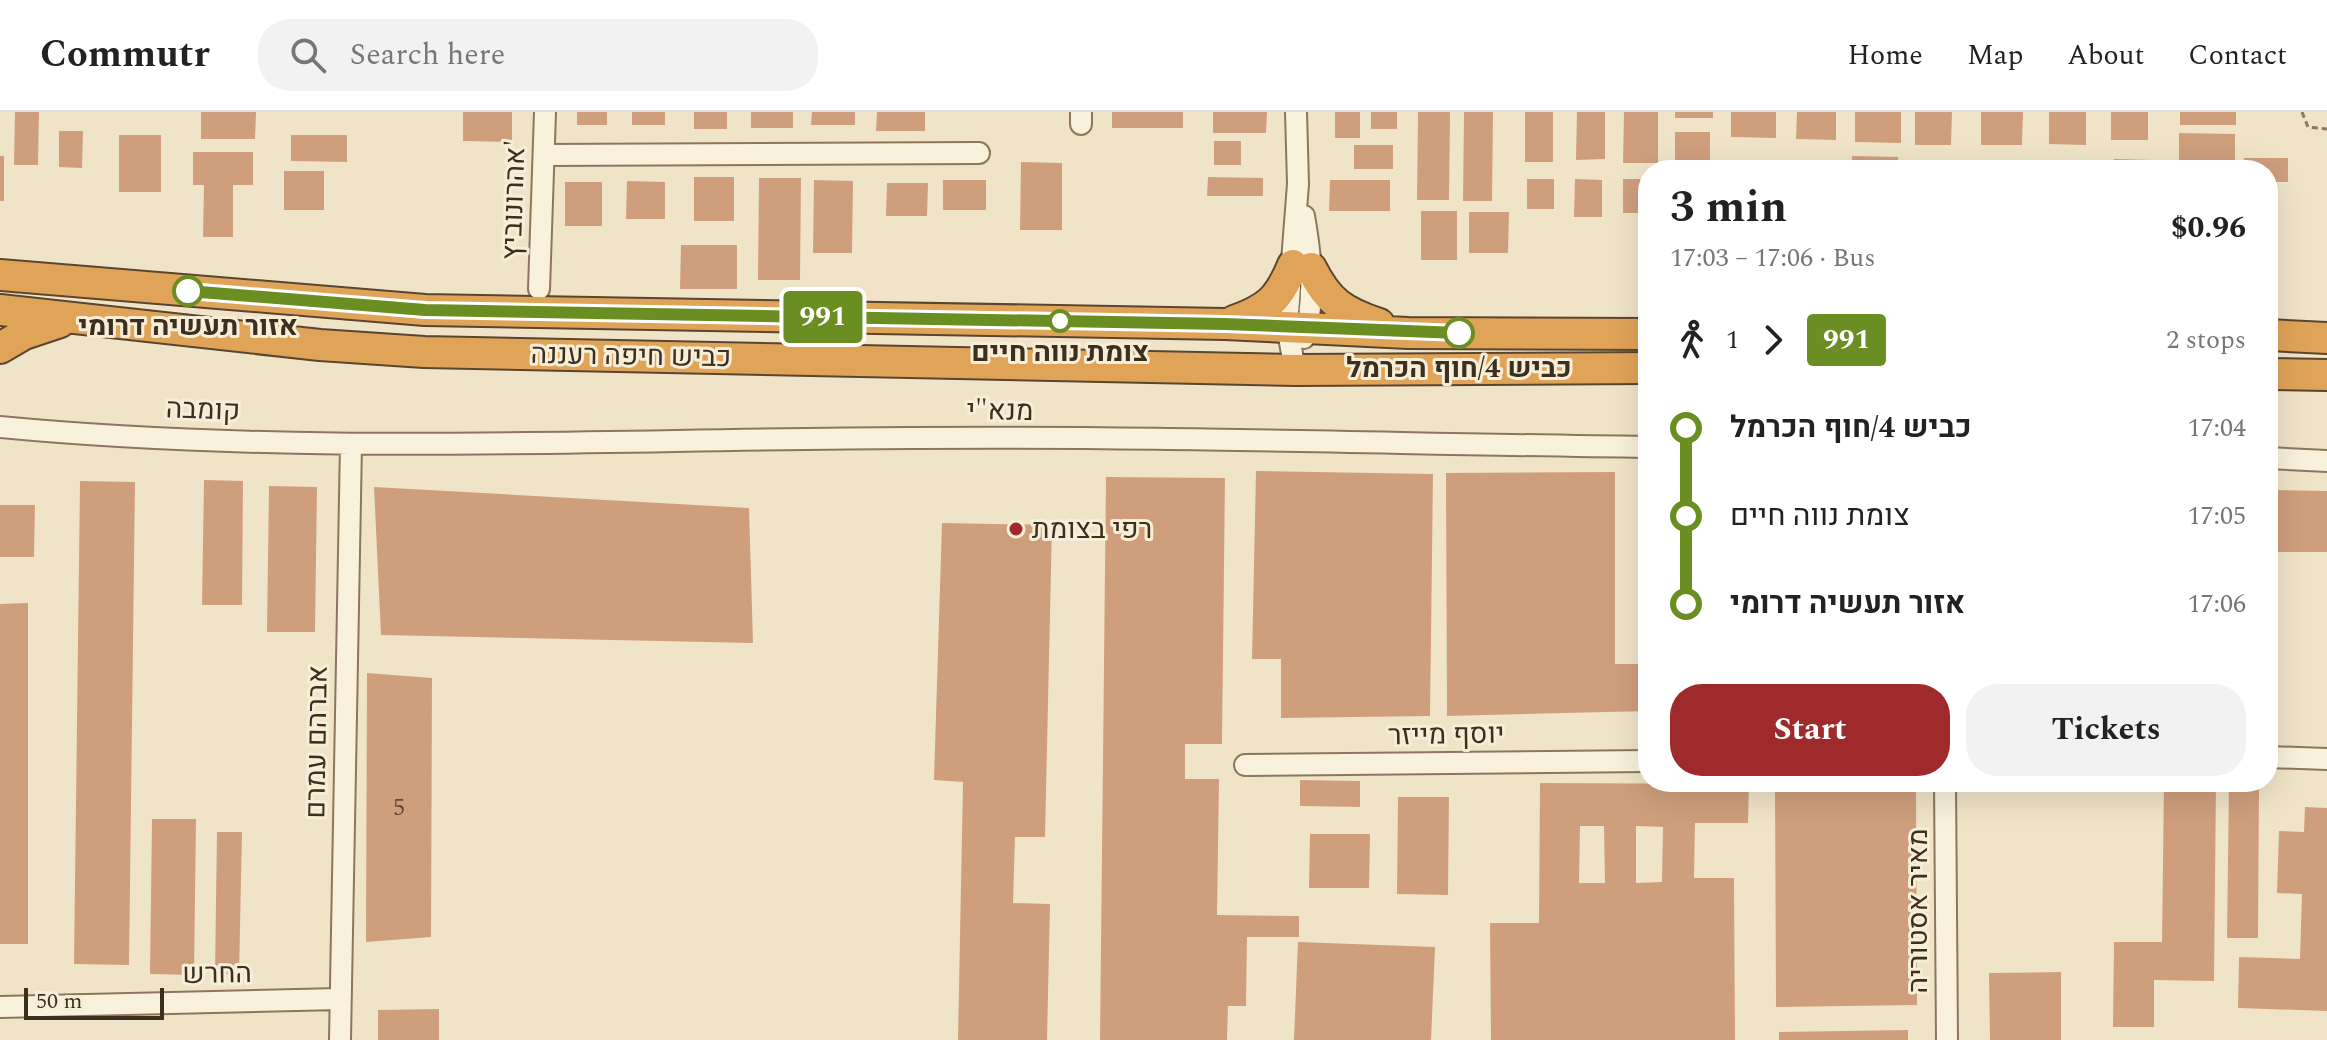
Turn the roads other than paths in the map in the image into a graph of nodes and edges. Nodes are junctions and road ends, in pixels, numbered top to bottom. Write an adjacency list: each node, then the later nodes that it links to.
1 (545, 112): 4 (street, אהרונוביץ')
2 (1296, 112): 5 (street)
3 (979, 153): 4 (street)
4 (545, 155): 7 (street, אהרונוביץ')
5 (1302, 266): 10 (highway); 11 (street); 12 (highway)
6 (0, 275): 10 (highway, כביש חיפה רעננה)
7 (539, 289)
8 (0, 310): 9 (highway, כביש חיפה רעננה)
9 (72, 318): 16 (highway); 18 (highway, כביש חיפה רעננה)
10 (1225, 324): 11 (highway, כביש חיפה רעננה)
11 (1297, 327): 12 (highway, כביש חיפה רעננה); 18 (street)
12 (1408, 333): 13 (highway, כביש חיפה רעננה)
13 (1638, 334)
14 (2278, 336): 15 (highway)
15 (2327, 338)
16 (0, 348)
17 (1638, 368): 18 (highway, כביש חיפה רעננה)
18 (1295, 370)
19 (2278, 374): 20 (highway)
20 (2327, 375)
21 (0, 414): 23 (street, קומבה)
22 (0, 427): 23 (street, קומבה)
23 (52, 432): 24 (street, קומבה)
24 (351, 444): 25 (street, מנא"י); 33 (street, אברהם עמרם)
25 (1638, 447)
26 (2278, 459): 27 (street)
27 (2327, 461)
28 (2278, 757): 29 (street)
29 (2327, 759)
30 (1638, 761): 31 (street, יוסף מייזר)
31 (1245, 765)
32 (1945, 792): 36 (street, מאיר אסטוריה)
33 (339, 999): 34 (street, החרש); 35 (street, אברהם עמרם)
34 (0, 1007)
35 (340, 1040)
36 (1947, 1040)

